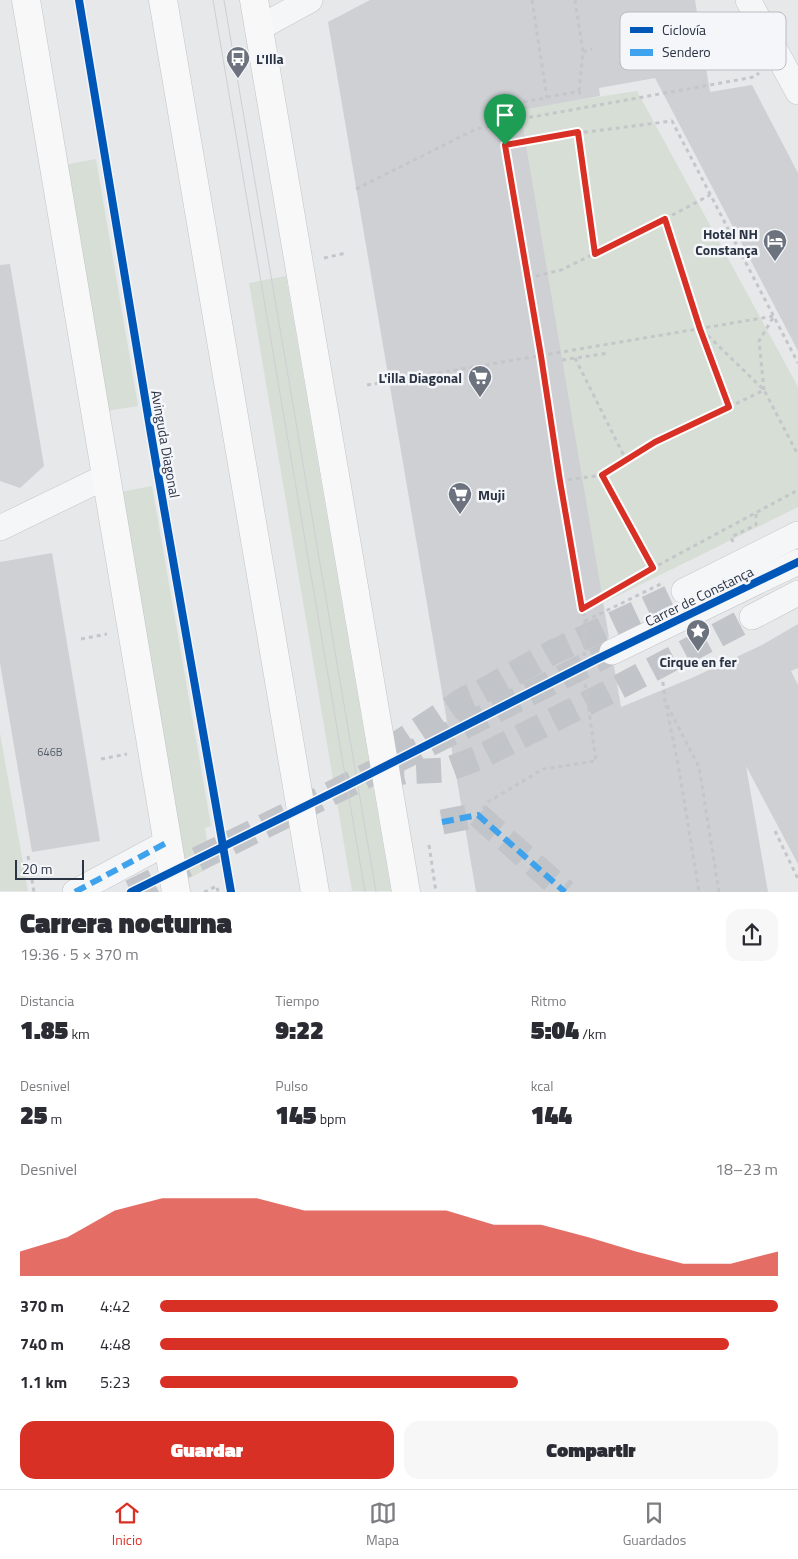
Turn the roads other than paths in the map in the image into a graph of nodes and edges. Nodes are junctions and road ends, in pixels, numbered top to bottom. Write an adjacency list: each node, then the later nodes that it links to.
1 (26, 0): 10 (main road)
2 (163, 0): 21 (main road)
3 (254, 0): 7 (main road)
4 (310, 0): 7 (street)
5 (748, 0): 6 (street)
6 (757, 12)
7 (259, 28): 22 (main road)
8 (789, 53): 9 (street)
9 (798, 92)
10 (106, 477): 11 (street); 18 (main road)
11 (0, 528)
12 (798, 534): 14 (street)
13 (798, 562): 17 (street, Carrer de Constança)
14 (684, 591)
15 (798, 593): 16 (street)
16 (752, 617)
17 (612, 652)
18 (158, 847): 19 (street); 20 (main road)
19 (75, 892)
20 (176, 892)
21 (315, 892)
22 (406, 892)

